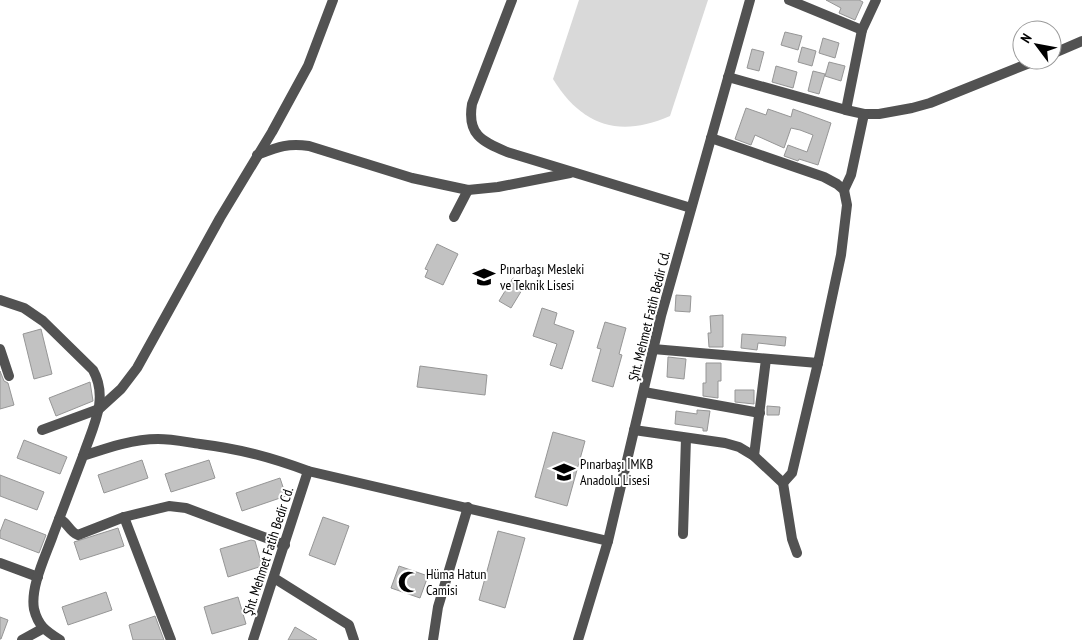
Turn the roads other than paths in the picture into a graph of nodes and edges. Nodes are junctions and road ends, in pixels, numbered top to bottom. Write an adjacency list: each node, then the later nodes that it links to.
1 (332, 0): 15 (street)
2 (512, 0): 16 (street)
3 (750, 0): 11 (street, Şht. Mehmet Fatih Bedir Cd.)
4 (789, 0): 6 (street)
5 (876, 0): 7 (street)
6 (808, 4): 7 (street)
7 (862, 30): 12 (street)
8 (1082, 41): 9 (street)
9 (1062, 50)
10 (1012, 70): 13 (street)
11 (728, 77): 12 (street); 14 (street, Şht. Mehmet Fatih Bedir Cd.)
12 (846, 110): 13 (street)
13 (864, 114): 18 (street)
14 (711, 138): 18 (street); 19 (street, Şht. Mehmet Fatih Bedir Cd.)
15 (258, 155): 17 (street); 28 (street)
16 (572, 173): 17 (street); 19 (street)
17 (468, 190): 20 (street)
18 (844, 190): 25 (street)
19 (691, 208): 23 (street, Şht. Mehmet Fatih Bedir Cd.)
20 (454, 217)
21 (0, 300): 28 (street)
22 (0, 349): 26 (street)
23 (653, 349): 24 (street); 27 (street, Şht. Mehmet Fatih Bedir Cd.)
24 (766, 359): 25 (street); 29 (street)
25 (818, 363): 36 (street)
26 (9, 376)
27 (644, 392): 29 (street); 31 (street, Şht. Mehmet Fatih Bedir Cd.)
28 (98, 408): 30 (street); 33 (street)
29 (760, 413): 34 (street)
30 (42, 430)
31 (634, 430): 32 (street); 41 (street, Şht. Mehmet Fatih Bedir Cd.)
32 (686, 438): 34 (street); 40 (street)
33 (83, 456): 35 (street); 39 (street)
34 (754, 456): 36 (street)
35 (308, 471): 37 (street); 42 (street, Şht. Mehmet Fatih Bedir Cd.)
36 (783, 483): 43 (street)
37 (468, 507): 41 (street); 53 (street)
38 (124, 517): 39 (street); 42 (street); 50 (street)
39 (59, 519): 45 (street)
40 (683, 534)
41 (608, 541): 54 (street, Şht. Mehmet Fatih Bedir Cd.)
42 (284, 545): 46 (street, Şht. Mehmet Fatih Bedir Cd.)
43 (797, 553)
44 (0, 563): 45 (street)
45 (38, 577): 47 (street)
46 (274, 578): 51 (street, Şht. Mehmet Fatih Bedir Cd.); 52 (street)
47 (42, 629): 48 (street); 49 (street)
48 (22, 640)
49 (60, 640)
50 (171, 640)
51 (253, 640)
52 (354, 640)
53 (433, 640)
54 (578, 640)

